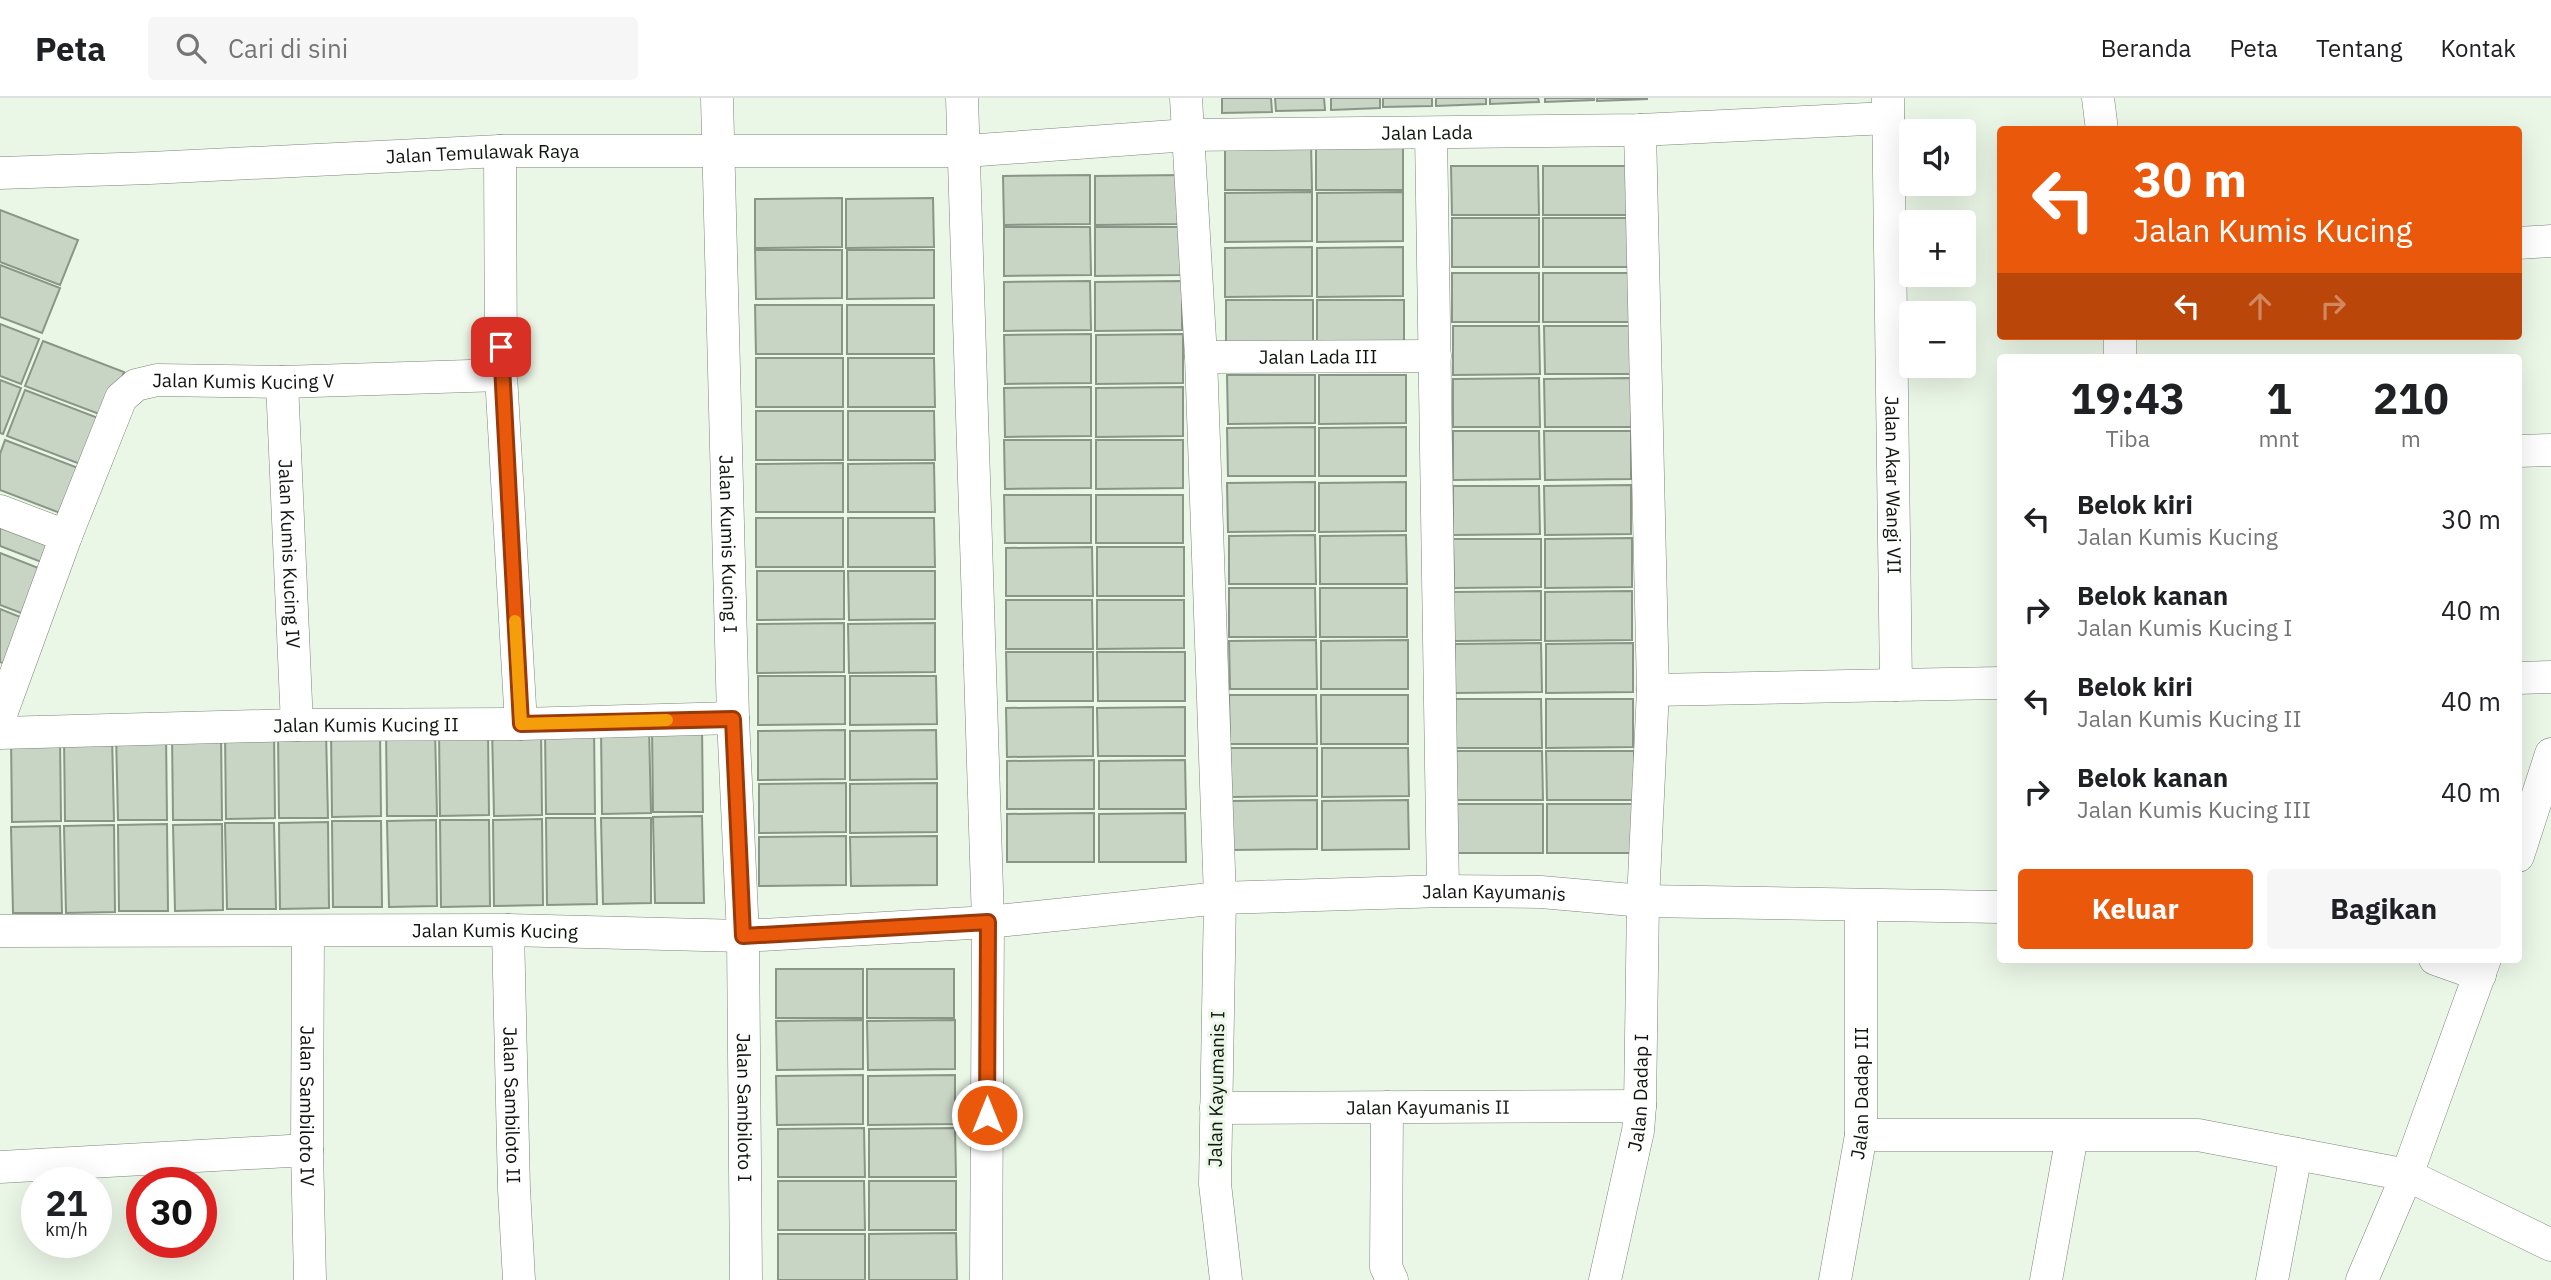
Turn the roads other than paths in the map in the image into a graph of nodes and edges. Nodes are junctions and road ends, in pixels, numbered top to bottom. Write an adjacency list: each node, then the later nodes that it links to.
1 (718, 98): 11 (street, Jalan Kumis Kucing I)
2 (962, 98): 12 (street)
3 (1186, 98): 9 (street, Jalan Kayumanis I)
4 (2098, 98): 6 (street)
5 (1888, 108): 7 (street, Jalan Lada); 27 (street, Jalan Akar Wangi VII)
6 (2102, 126)
7 (1640, 130): 8 (street, Jalan Lada); 28 (street, Jalan Dadap I)
8 (1431, 133): 9 (street, Jalan Lada); 16 (street)
9 (1188, 135): 12 (street, Jalan Lada); 17 (street, Jalan Kayumanis I)
10 (499, 151): 11 (street, Jalan Temulawak Raya); 13 (street, Jalan Temulawak Raya); 18 (street)
11 (718, 151): 12 (street, Jalan Temulawak Raya); 30 (street, Jalan Kumis Kucing I)
12 (965, 151): 41 (street)
13 (0, 173)
14 (2551, 241): 15 (street)
15 (2522, 243)
16 (1435, 356): 17 (street, Jalan Lada III); 36 (street)
17 (1201, 357): 37 (street, Jalan Kayumanis I)
18 (501, 375): 19 (street, Jalan Kumis Kucing V); 31 (street)
19 (282, 382): 23 (street, Jalan Kumis Kucing V); 32 (street, Jalan Kumis Kucing IV)
20 (2551, 450): 21 (street)
21 (2522, 451)
22 (0, 511): 23 (street)
23 (66, 536): 29 (street, Jalan Kumis Kucing V)
24 (2551, 677): 25 (street)
25 (2522, 678)
26 (1997, 683): 27 (street)
27 (1896, 685): 28 (street)
28 (1653, 690): 38 (street, Jalan Dadap I)
29 (0, 717)
30 (733, 719): 31 (street, Jalan Kumis Kucing II); 45 (street, Jalan Kumis Kucing I)
31 (521, 724): 32 (street, Jalan Kumis Kucing II)
32 (297, 725): 33 (street, Jalan Kumis Kucing II)
33 (0, 733)
34 (2551, 754): 35 (street)
35 (2522, 844)
36 (1443, 891): 37 (street, Jalan Kayumanis); 38 (street, Jalan Kayumanis)
37 (1220, 898): 41 (street, Jalan Kayumanis); 50 (street, Jalan Kayumanis I)
38 (1643, 901): 39 (street, Jalan Kayumanis); 48 (street, Jalan Dadap I)
39 (1861, 906): 40 (street, Jalan Kayumanis); 51 (street, Jalan Dadap III)
40 (1997, 907)
41 (988, 922): 45 (street, Jalan Kumis Kucing); 61 (street)
42 (508, 930): 44 (street, Jalan Kumis Kucing); 45 (street, Jalan Kumis Kucing); 59 (street, Jalan Sambiloto II)
43 (0, 931): 44 (street, Jalan Kumis Kucing)
44 (308, 931): 53 (street, Jalan Sambiloto IV)
45 (743, 936): 60 (street, Jalan Sambiloto I)
46 (2458, 963): 47 (street)
47 (2482, 967): 56 (street)
48 (1640, 1106): 49 (street, Jalan Kayumanis II); 64 (street, Jalan Dadap I)
49 (1387, 1107): 50 (street, Jalan Kayumanis II); 63 (street)
50 (1216, 1108): 62 (street, Jalan Kayumanis I)
51 (1861, 1135): 52 (street); 65 (street, Jalan Dadap III)
52 (2072, 1136): 54 (street); 66 (street)
53 (307, 1150): 55 (street); 58 (street, Jalan Sambiloto IV)
54 (2296, 1154): 56 (street); 67 (street)
55 (0, 1167)
56 (2407, 1175): 57 (street); 68 (street)
57 (2551, 1245)
58 (310, 1280)
59 (519, 1280)
60 (746, 1280)
61 (986, 1280)
62 (1226, 1280)
63 (1392, 1280)
64 (1605, 1280)
65 (1835, 1280)
66 (2046, 1280)
67 (2273, 1280)
68 (2362, 1280)

